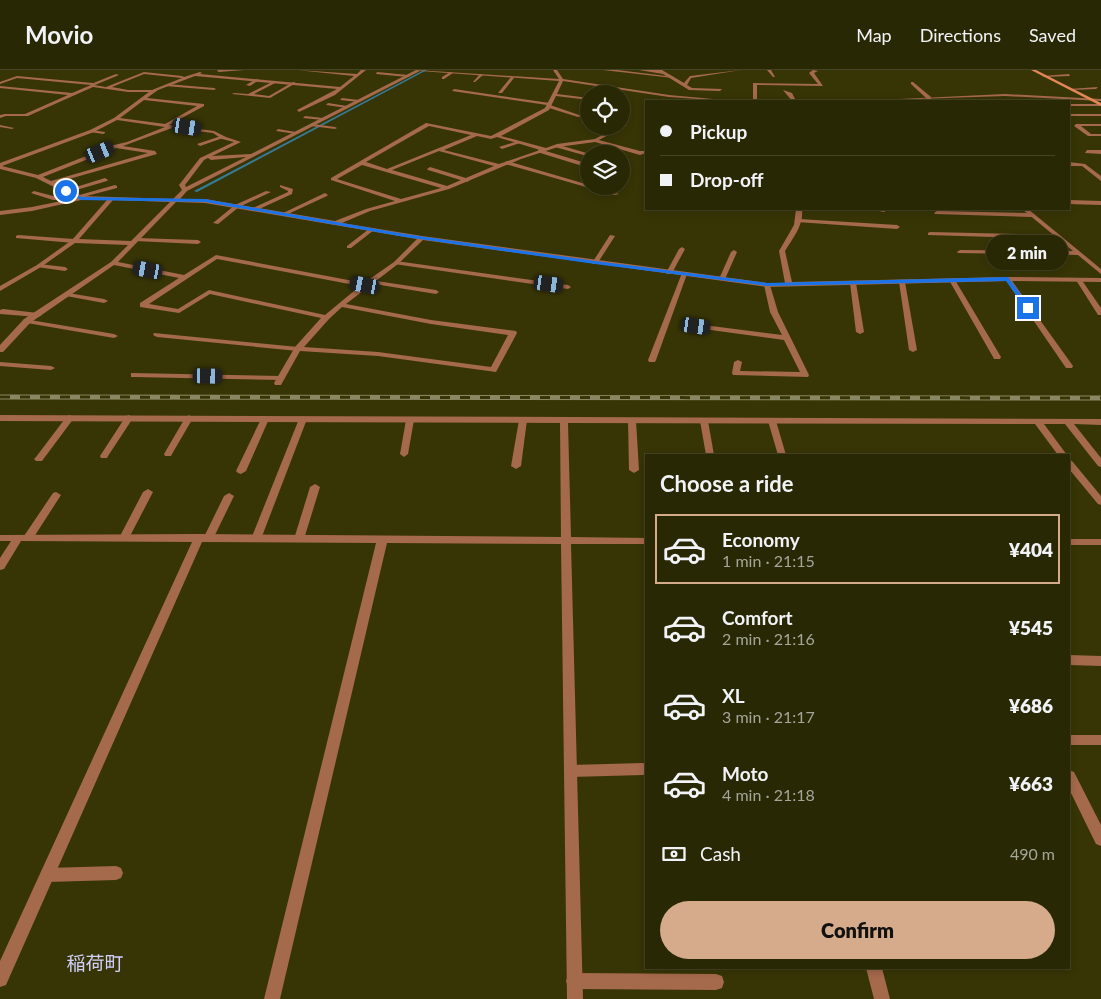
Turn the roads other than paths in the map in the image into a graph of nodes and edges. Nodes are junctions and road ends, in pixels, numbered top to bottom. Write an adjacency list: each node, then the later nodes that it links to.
1 (242, 70): 17 (street)
2 (299, 70): 19 (street)
3 (364, 70): 19 (street)
4 (419, 70): 15 (street); 21 (street)
5 (555, 70): 31 (street)
6 (605, 70): 26 (street)
7 (641, 70): 16 (street)
8 (659, 70): 16 (street)
9 (739, 70): 13 (street)
10 (769, 70): 24 (street)
11 (815, 70): 66 (street)
12 (1033, 70): 25 (street)
13 (730, 71): 23 (street); 36 (street)
14 (377, 73): 21 (street)
15 (451, 73): 22 (street); 28 (street)
16 (664, 73): 26 (street)
17 (195, 74): 27 (street); 30 (street)
18 (117, 75): 38 (street)
19 (358, 75): 44 (street)
20 (1069, 75): 25 (street)
21 (408, 76): 69 (street)
22 (481, 76): 29 (street); 33 (street)
23 (733, 76)
24 (774, 76)
25 (1044, 76): 48 (street)
26 (673, 77): 36 (street)
27 (184, 78): 39 (street); 43 (street)
28 (443, 78)
29 (512, 78): 31 (street); 54 (street)
30 (257, 80): 34 (street); 40 (street)
31 (562, 80): 41 (street); 58 (street)
32 (2, 81): 38 (street)
33 (474, 81)
34 (275, 82): 35 (street); 57 (street)
35 (294, 83): 44 (street); 57 (street)
36 (686, 84): 47 (street)
37 (912, 84): 63 (street)
38 (92, 85): 43 (street); 55 (street)
39 (167, 85): 46 (street); 52 (street)
40 (248, 85)
41 (596, 85)
42 (0, 88): 55 (street)
43 (106, 88): 52 (street)
44 (341, 88): 75 (street)
45 (1096, 88): 48 (street)
46 (214, 89)
47 (691, 89): 51 (street); 61 (street)
48 (1070, 89): 64 (street)
49 (454, 90): 73 (street)
50 (630, 90): 61 (street)
51 (720, 90)
52 (154, 91): 62 (street)
53 (784, 91): 67 (street)
54 (500, 92)
55 (72, 94): 78 (street)
56 (234, 94): 57 (street)
57 (249, 95)
58 (555, 95): 60 (street); 73 (street)
59 (342, 98): 69 (street)
60 (580, 98)
61 (684, 98): 65 (street)
62 (144, 99): 81 (street); 84 (street)
63 (929, 99): 64 (street); 68 (street)
64 (1089, 99): 70 (street)
65 (711, 100)
66 (755, 100)
67 (793, 100)
68 (902, 100)
69 (359, 101): 74 (street)
70 (1101, 103): 72 (street)
71 (328, 104): 74 (street)
72 (1070, 104)
73 (549, 105): 79 (street); 97 (street)
74 (347, 107): 82 (street)
75 (299, 112)
76 (1070, 115): 77 (street)
77 (1101, 115)
78 (2, 116)
79 (580, 116)
80 (305, 117): 82 (street)
81 (116, 119): 84 (street); 90 (street)
82 (323, 120): 83 (street)
83 (313, 124): 88 (street); 92 (street)
84 (170, 125): 96 (street); 101 (street)
85 (1101, 125): 95 (street)
86 (0, 126): 87 (street)
87 (12, 128)
88 (335, 128)
89 (278, 130): 92 (street)
90 (92, 131): 91 (street); 116 (street)
91 (103, 133)
92 (296, 133): 110 (street)
93 (476, 135): 97 (street); 104 (street); 112 (street)
94 (605, 135): 98 (street)
95 (1101, 135)
96 (221, 136): 100 (street); 111 (street)
97 (497, 136): 99 (street)
98 (595, 140): 102 (street); 107 (street)
99 (518, 142): 103 (street); 105 (street)
100 (200, 144)
101 (116, 146): 120 (street); 124 (street)
102 (557, 146): 105 (street); 106 (street)
103 (502, 147)
104 (440, 150): 117 (street); 119 (street)
105 (542, 150): 113 (street); 114 (street)
106 (580, 152)
107 (645, 152)
108 (1087, 152): 109 (street)
109 (1101, 152)
110 (254, 154): 111 (street); 129 (street)
111 (202, 159): 129 (street)
112 (362, 163): 119 (street); 137 (street)
113 (507, 163): 117 (street); 125 (street)
114 (580, 163)
115 (1070, 164): 123 (street)
116 (0, 166): 120 (street)
117 (499, 166): 122 (street)
118 (430, 169): 122 (street)
119 (388, 170): 128 (street)
120 (38, 177): 124 (street)
121 (105, 180): 130 (street)
122 (467, 180): 128 (street)
123 (1100, 180)
124 (50, 183): 130 (street)
125 (580, 184)
126 (282, 186): 141 (street)
127 (115, 187): 134 (street)
128 (447, 188): 137 (street)
129 (185, 190): 136 (street)
130 (66, 191): 134 (street)
131 (268, 192): 140 (street)
132 (34, 193): 134 (street)
133 (325, 194): 146 (street)
134 (80, 198): 135 (street); 144 (street)
135 (111, 199): 136 (street); 158 (street)
136 (173, 200): 140 (street); 159 (street)
137 (400, 200): 150 (street)
138 (1070, 202): 139 (street)
139 (1099, 204)
140 (237, 206): 141 (street); 149 (street)
141 (255, 209): 146 (street)
142 (799, 210): 148 (street)
143 (1026, 210): 147 (street)
144 (0, 213)
145 (937, 213): 147 (street)
146 (284, 214): 150 (street)
147 (1032, 215): 156 (street)
148 (799, 221): 151 (street); 183 (street)
149 (216, 224)
150 (335, 224): 152 (street)
151 (897, 228)
152 (371, 230): 157 (street); 161 (street)
153 (930, 234): 156 (street)
154 (612, 236): 167 (street)
155 (18, 237): 158 (street)
156 (1058, 237): 165 (street)
157 (422, 238): 166 (street); 167 (street)
158 (74, 241): 159 (street); 169 (street)
159 (136, 241): 160 (street); 168 (street)
160 (198, 242)
161 (349, 247)
162 (682, 249): 171 (street)
163 (734, 252): 175 (street)
164 (960, 252): 165 (street)
165 (1078, 253): 172 (street)
166 (396, 263): 181 (street); 185 (street)
167 (595, 263): 171 (street)
168 (113, 264): 174 (street); 188 (street)
169 (39, 266): 170 (street); 186 (street)
170 (65, 269)
171 (669, 272): 173 (street)
172 (1101, 272)
173 (684, 274): 175 (street); 205 (street)
174 (184, 277): 181 (street); 194 (street)
175 (722, 279): 184 (street)
176 (1008, 279): 177 (street); 178 (street); 208 (street)
177 (952, 280): 180 (street); 204 (street)
178 (1079, 280): 179 (street); 192 (street)
179 (1101, 280)
180 (902, 282): 182 (street); 203 (street)
181 (368, 283): 187 (street); 190 (street)
182 (853, 283): 183 (street); 197 (street)
183 (789, 284): 184 (street)
184 (767, 285): 200 (street)
185 (568, 287)
186 (0, 289)
187 (436, 292)
188 (68, 295): 189 (street); 193 (street)
189 (104, 301)
190 (341, 305): 194 (street); 201 (street)
191 (0, 312): 193 (street)
192 (1101, 313)
193 (38, 315): 195 (street)
194 (326, 317): 201 (street)
195 (28, 322): 199 (street); 202 (street)
196 (696, 326): 200 (street)
197 (860, 332)
198 (157, 335): 201 (street)
199 (114, 336)
200 (787, 338): 206 (street)
201 (298, 349): 210 (street)
202 (0, 350)
203 (913, 350)
204 (996, 358)
205 (652, 360)
206 (738, 362)
207 (0, 364): 209 (street)
208 (1069, 366)
209 (51, 368)
210 (134, 375)
211 (0, 418): 212 (street)
212 (70, 418): 213 (street); 232 (street)
213 (129, 418): 214 (street); 231 (street)
214 (189, 418): 215 (street); 226 (street)
215 (265, 419): 216 (street); 236 (street)
216 (304, 419): 217 (street); 247 (street)
217 (410, 420): 218 (street); 227 (street)
218 (523, 420): 219 (street); 235 (street)
219 (564, 420): 220 (street); 250 (street)
220 (632, 421): 221 (street); 237 (street)
221 (704, 421): 222 (street); 228 (street)
222 (772, 421): 224 (street); 229 (street)
223 (1101, 422): 225 (street)
224 (1038, 423): 225 (street); 230 (street)
225 (1068, 423): 234 (street)
226 (168, 454)
227 (404, 454)
228 (710, 454)
229 (782, 454)
230 (1062, 454)
231 (104, 456)
232 (39, 459)
233 (1070, 464): 242 (street)
234 (1101, 464)
235 (516, 466)
236 (241, 470)
237 (634, 470)
238 (315, 487): 248 (street)
239 (148, 492): 246 (street)
240 (56, 494): 245 (street)
241 (229, 496): 243 (street)
242 (1101, 502)
243 (204, 537): 246 (street); 247 (street); 264 (street)
244 (0, 538): 245 (street)
245 (23, 538): 246 (street); 254 (street)
246 (124, 538)
247 (256, 538): 248 (street)
248 (299, 540): 249 (street)
249 (382, 541): 250 (street); 269 (street)
250 (566, 541): 251 (street); 260 (street)
251 (645, 542)
252 (1070, 542): 253 (street)
253 (1101, 542)
254 (0, 566)
255 (1070, 660): 256 (street)
256 (1101, 661)
257 (1070, 740): 258 (street)
258 (1101, 740)
259 (643, 769): 260 (street)
260 (570, 771): 267 (street)
261 (1070, 778): 262 (street)
262 (1100, 835)
263 (116, 872): 264 (street)
264 (47, 875): 266 (street)
265 (874, 969): 271 (street)
266 (0, 979)
267 (574, 981): 268 (street); 270 (street)
268 (716, 982)
269 (272, 999)
270 (575, 999)
271 (882, 999)

